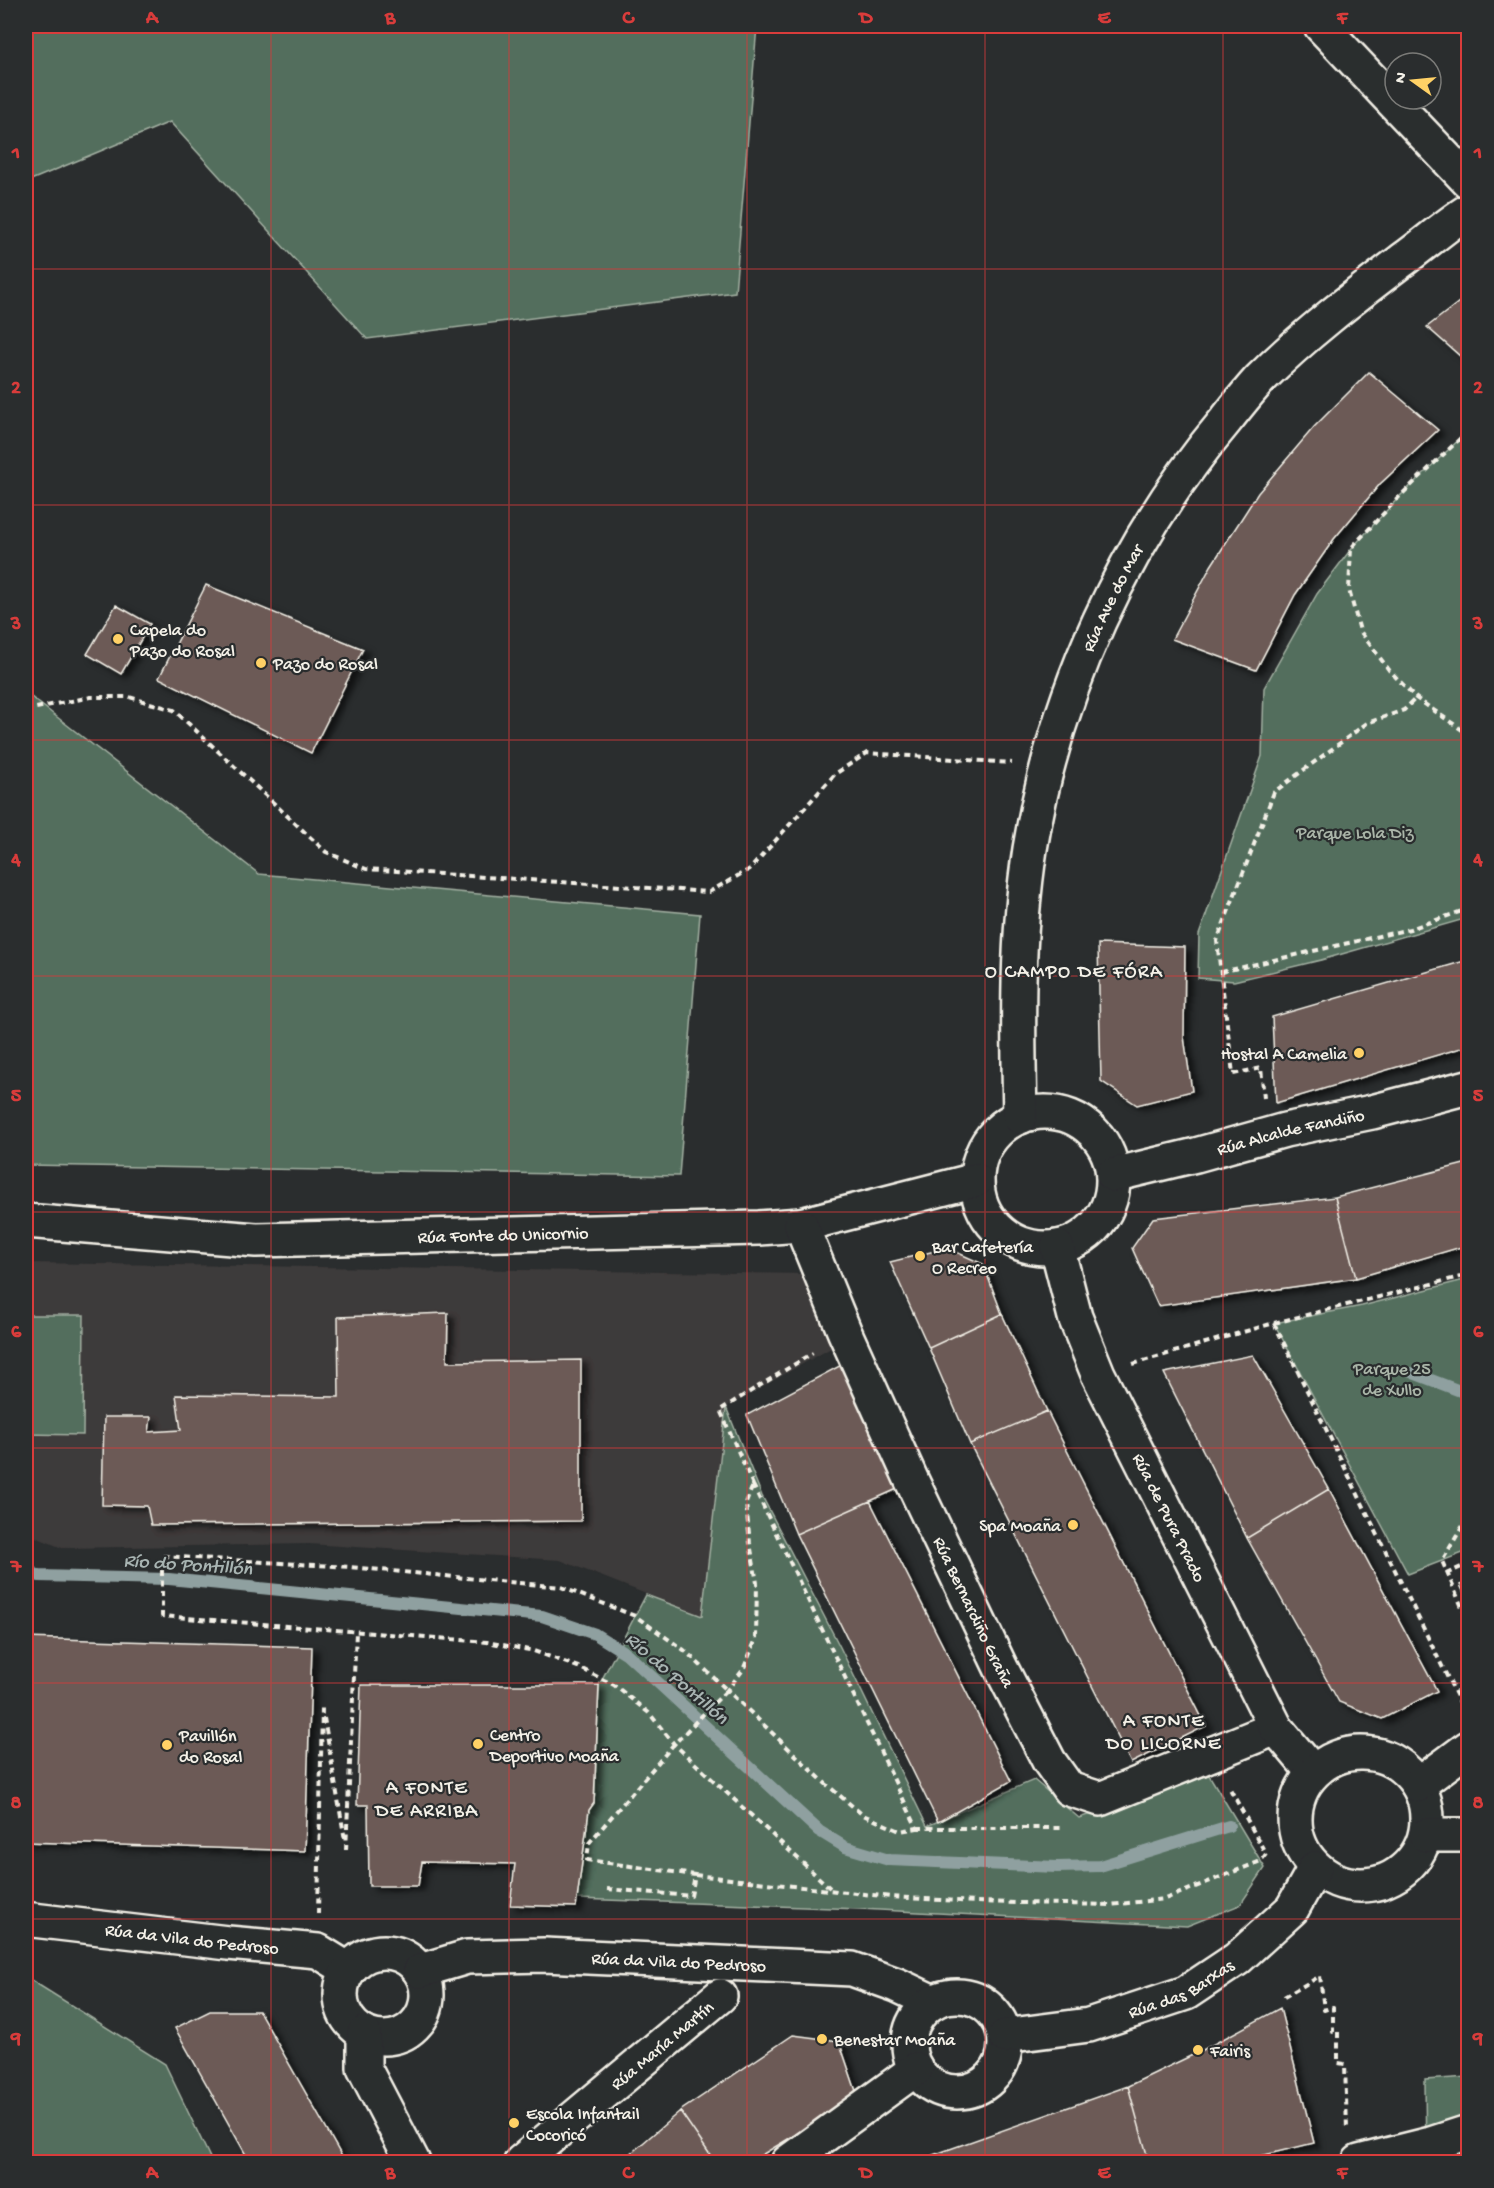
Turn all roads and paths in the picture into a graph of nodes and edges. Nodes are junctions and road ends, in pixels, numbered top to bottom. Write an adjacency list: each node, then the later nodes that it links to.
1 (1321, 26): 2 (street)
2 (1468, 181)
3 (1468, 211): 8 (street, Rúa Ave do Mar)
4 (1468, 431): 5 (path)
5 (1416, 698): 7 (path); 10 (path)
6 (26, 710): 8 (path)
7 (1468, 735)
8 (1048, 765): 12 (street, Rúa Ave do Mar)
9 (1468, 909): 10 (path)
10 (1221, 972): 13 (path)
11 (1468, 1087): 13 (street, Rúa Alcalde Fandiño)
12 (1020, 1116): 14 (street); 15 (street)
13 (1269, 1135): 14 (street, Rúa Alcalde Fandiño)
14 (1113, 1175): 18 (street)
15 (976, 1180): 17 (street, Rúa Fonte do Unicornio); 18 (street)
16 (26, 1221): 17 (street, Rúa Fonte do Unicornio)
17 (801, 1225): 21 (street, Rúa Bernardiño Graña)
18 (1057, 1247): 22 (street, Rúa de Pura Prado)
19 (1468, 1275): 20 (path)
20 (1274, 1323): 22 (path); 30 (path)
21 (845, 1333): 23 (path); 31 (street, Rúa Bernardiño Graña)
22 (1098, 1374): 31 (street, Rúa de Pura Prado)
23 (753, 1485): 29 (path); 37 (path)
24 (1468, 1517): 26 (path)
25 (1468, 1564): 26 (path)
26 (1446, 1574): 27 (path)
27 (1468, 1621)
28 (356, 1632): 29 (path); 32 (path); 46 (path)
29 (727, 1690): 32 (path); 37 (path)
30 (1468, 1719)
31 (1276, 1728): 34 (street, Rúa de Pura Prado)
32 (674, 1744): 42 (path); 44 (path)
33 (1468, 1748): 36 (street)
34 (1313, 1772): 36 (street); 41 (street)
35 (1224, 1779): 44 (path)
36 (1418, 1785): 39 (street)
37 (917, 1828): 38 (path)
38 (1068, 1828)
39 (1426, 1835): 40 (street); 41 (street)
40 (1468, 1835)
41 (1315, 1868): 53 (street, Rúa das Barxas)
42 (695, 1875): 43 (path); 44 (path)
43 (607, 1888)
44 (831, 1889)
45 (33, 1920): 46 (street, Rúa da Vila do Pedroso)
46 (318, 1951): 47 (street, Rúa da Vila do Pedroso)
47 (349, 1970): 48 (street); 52 (street)
48 (420, 1971): 51 (street, Rúa da Vila do Pedroso); 52 (street)
49 (720, 1996): 58 (street, Rúa María Martín)
50 (1284, 1997): 55 (path)
51 (933, 2002): 53 (street); 54 (street)
52 (364, 2033): 57 (street)
53 (1005, 2036): 54 (street)
54 (916, 2069): 59 (street)
55 (1348, 2132)
56 (1468, 2132): 60 (street)
57 (413, 2163)
58 (521, 2163)
59 (788, 2163)
60 (1359, 2163)

